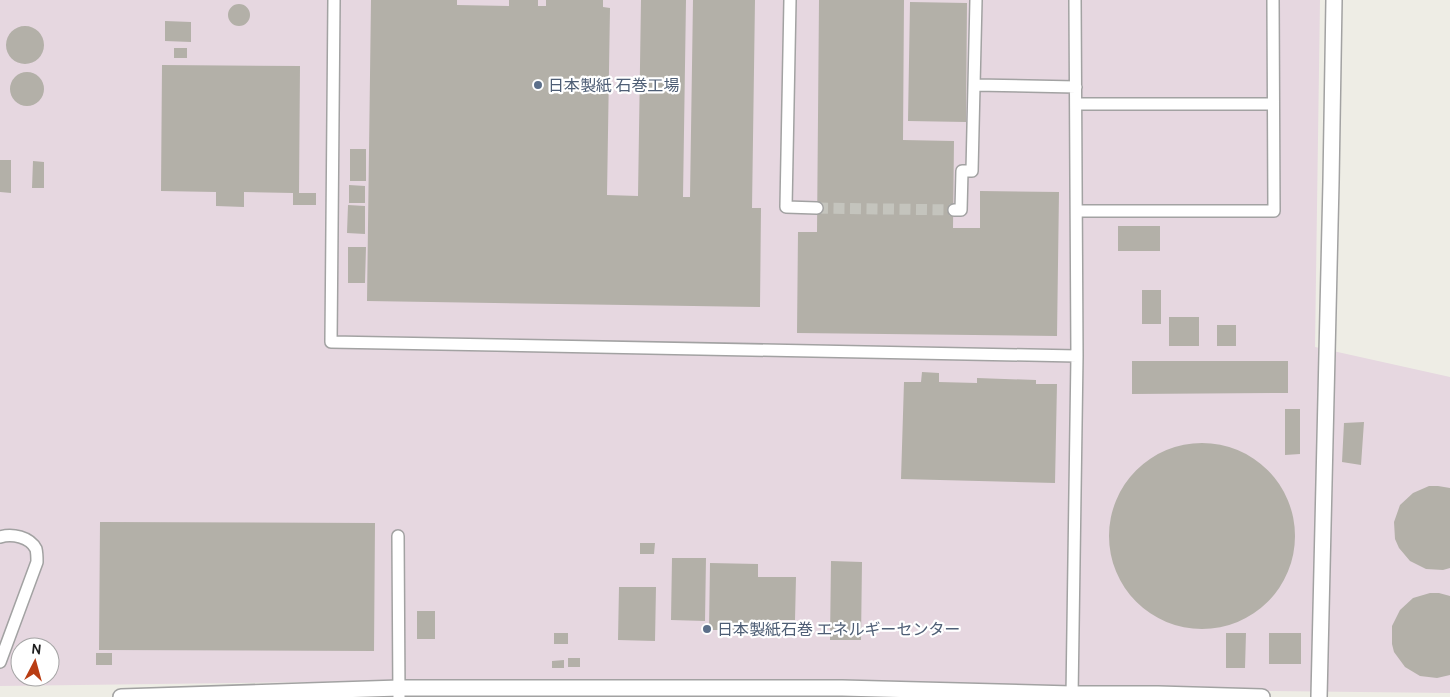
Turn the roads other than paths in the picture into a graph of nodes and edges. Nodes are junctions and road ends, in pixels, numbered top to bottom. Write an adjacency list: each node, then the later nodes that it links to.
1 (334, 0): 14 (street)
2 (790, 0): 11 (street)
3 (976, 0): 7 (street)
4 (1075, 0): 8 (street)
5 (1273, 0): 10 (street)
6 (1334, 0): 22 (street)
7 (974, 85): 8 (street); 12 (street)
8 (1076, 87): 9 (street)
9 (1076, 104): 10 (street); 13 (street)
10 (1273, 104): 13 (street)
11 (817, 208)
12 (954, 210)
13 (1077, 211): 14 (street)
14 (1077, 356): 19 (street)
15 (398, 536): 18 (street)
16 (0, 537): 17 (street)
17 (0, 662)
18 (399, 693): 19 (street); 20 (street)
19 (1072, 696): 21 (street)
20 (121, 697)
21 (1262, 697)
22 (1320, 697)

